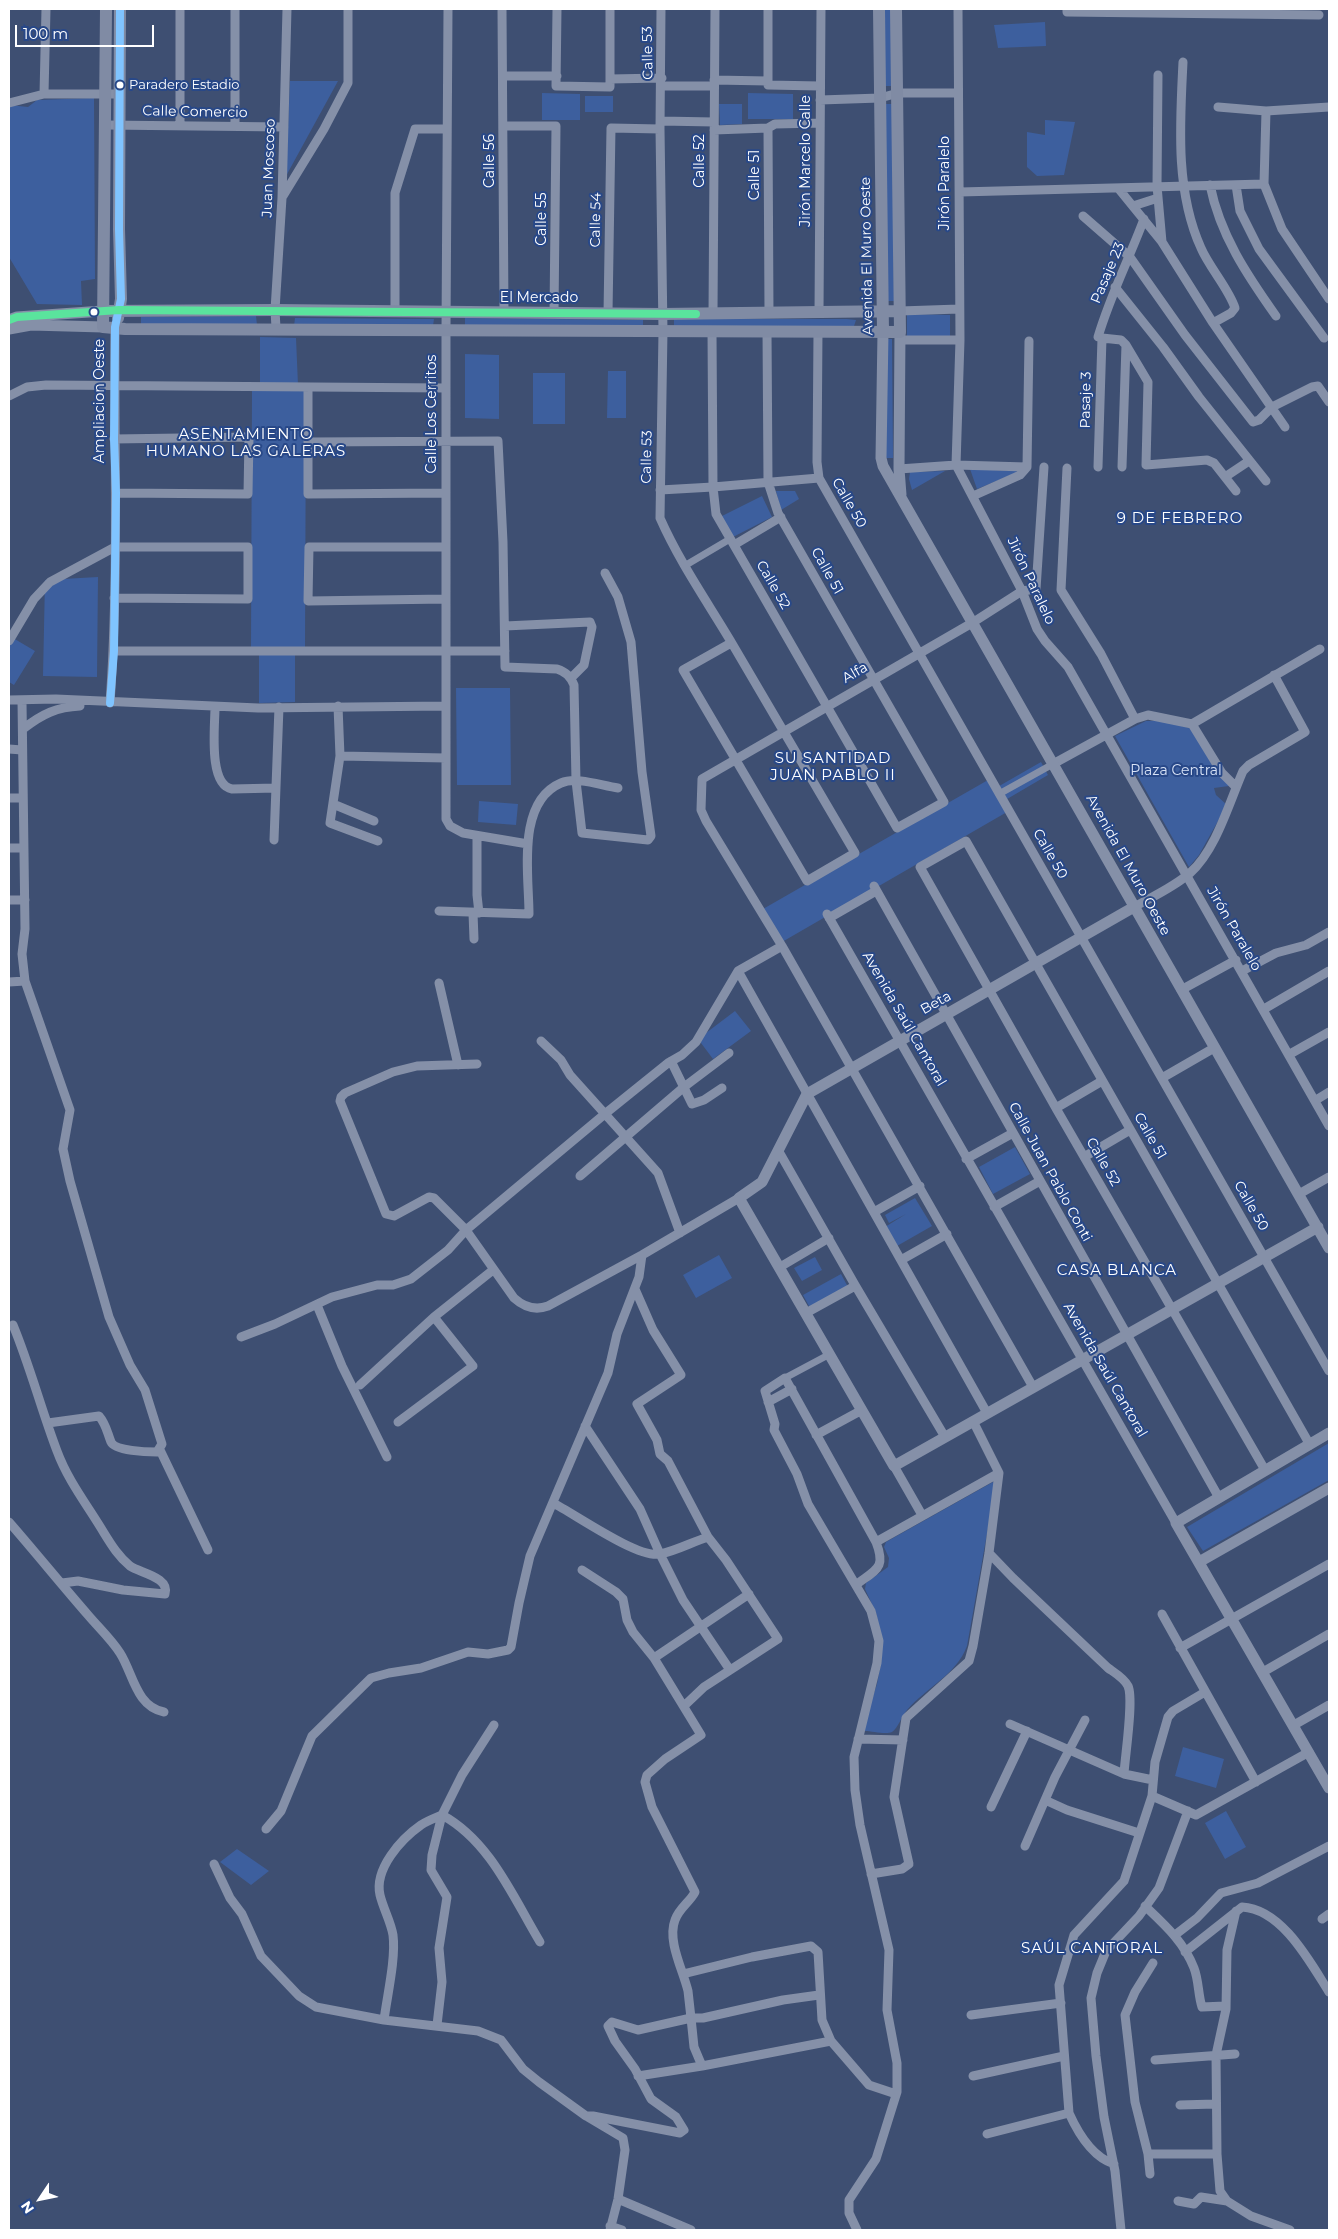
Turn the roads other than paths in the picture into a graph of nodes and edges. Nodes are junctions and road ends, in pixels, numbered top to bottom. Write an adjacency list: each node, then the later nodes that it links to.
1 (46, 9): 35 (street)
2 (106, 9): 36 (main road, Ampliacion Oeste)
3 (120, 9): 37 (main road, Ampliacion Oeste)
4 (180, 9): 48 (street)
5 (235, 9): 49 (street)
6 (286, 9): 52 (street, Juan Moscoso)
7 (348, 9): 62 (street)
8 (448, 9): 54 (street, Calle Los Cerritos)
9 (502, 9): 26 (street, Calle 56)
10 (557, 9): 27 (street)
11 (610, 9): 29 (street)
12 (661, 9): 28 (street, Calle 53)
13 (715, 9): 30 (street, Calle 52)
14 (768, 9): 31 (street)
15 (821, 9): 32 (street, Jirón Marcelo Calle)
16 (878, 9): 38 (main road, Avenida El Muro Oeste)
17 (896, 9): 33 (main road, Avenida El Muro Oeste)
18 (958, 9): 34 (street, Jirón Paralelo)
19 (1067, 10): 20 (street)
20 (1171, 11): 21 (street)
21 (1224, 11): 22 (street)
22 (1277, 12): 23 (street)
23 (1319, 15)
24 (1183, 62): 59 (street)
25 (1158, 75): 58 (street)
26 (503, 76): 27 (street); 50 (street, Calle 56)
27 (557, 76): 29 (street)
28 (662, 82): 29 (street); 30 (street); 46 (street, Calle 53)
29 (610, 83)
30 (714, 83): 31 (street); 51 (street, Calle 52)
31 (768, 83): 32 (street)
32 (820, 86): 39 (street, Jirón Marcelo Calle)
33 (898, 93): 34 (street); 38 (street); 76 (main road, Avenida El Muro Oeste)
34 (958, 93): 61 (street, Jirón Paralelo)
35 (44, 94): 36 (street); 40 (street)
36 (106, 94): 37 (street); 47 (main road, Ampliacion Oeste)
37 (119, 94): 45 (main road, Ampliacion Oeste)
38 (880, 98): 39 (street); 75 (main road, Avenida El Muro Oeste)
39 (820, 100): 44 (street, Jirón Marcelo Calle)
40 (9, 103)
41 (1218, 107): 43 (street)
42 (1329, 107): 43 (street)
43 (1266, 111): 55 (street)
44 (820, 123): 53 (street); 78 (street, Jirón Marcelo Calle)
45 (119, 125): 47 (street, Calle Comercio); 48 (street, Calle Comercio); 72 (main road, Ampliacion Oeste)
46 (661, 125): 51 (street); 81 (street, Calle 54); 84 (street, Calle 53)
47 (106, 126): 74 (main road, Ampliacion Oeste)
48 (180, 126): 49 (street, Calle Comercio)
49 (235, 126): 52 (street, Calle Comercio)
50 (503, 126): 80 (street, Calle 55); 83 (street, Calle 56)
51 (714, 126): 53 (street); 85 (street, Calle 52)
52 (284, 127): 62 (street, Juan Moscoso)
53 (768, 128): 82 (street, Calle 51)
54 (447, 129): 77 (street); 79 (street, Calle Los Cerritos)
55 (1264, 184): 57 (street); 70 (street)
56 (1210, 185): 57 (street); 59 (street); 86 (street)
57 (1236, 185): 100 (street)
58 (1157, 186): 59 (street); 60 (street); 63 (street)
59 (1183, 186): 88 (street)
60 (1118, 188): 61 (street); 64 (street)
61 (960, 192): 71 (street, Jirón Paralelo)
62 (282, 198): 73 (street, Juan Moscoso)
63 (1158, 198): 64 (street); 67 (street)
64 (1133, 206): 66 (street)
65 (1083, 216): 68 (street)
66 (1144, 219): 67 (street); 68 (street, Pasaje 23)
67 (1162, 242): 88 (street)
68 (1130, 257): 69 (street, Pasaje 23); 109 (street)
69 (1115, 288): 99 (street, Pasaje 23); 114 (street)
70 (1329, 299)
71 (959, 309): 76 (street, El Mercado); 101 (street, Jirón Paralelo)
72 (120, 310): 73 (main road, El Mercado); 74 (main road, El Mercado); 89 (main road, Ampliacion Oeste)
73 (275, 310): 77 (main road, El Mercado); 90 (street, Juan Moscoso)
74 (103, 311): 87 (street); 89 (main road, Ampliacion Oeste)
75 (882, 311): 76 (main road, El Mercado); 78 (main road, El Mercado); 97 (main road, Avenida El Muro Oeste)
76 (900, 311): 98 (main road, Avenida El Muro Oeste)
77 (395, 312): 79 (main road, El Mercado)
78 (819, 312): 82 (main road, El Mercado)
79 (447, 313): 83 (main road, El Mercado); 92 (street, Calle Los Cerritos)
80 (554, 313): 81 (main road, El Mercado); 83 (main road, El Mercado)
81 (608, 313): 84 (main road, El Mercado)
82 (769, 313): 85 (main road, El Mercado)
83 (504, 314)
84 (662, 314): 85 (main road, El Mercado); 93 (street, Calle 53)
85 (713, 314)
86 (1276, 316)
87 (9, 320)
88 (1212, 323): 109 (street)
89 (109, 327): 90 (main road); 91 (street); 104 (street, Ampliacion Oeste)
90 (276, 328): 92 (main road)
91 (9, 329)
92 (446, 330): 93 (main road); 106 (street, Calle Los Cerritos)
93 (663, 331): 94 (main road); 127 (street, Calle 53)
94 (712, 331): 95 (main road); 126 (street, Calle 52)
95 (767, 332): 96 (main road); 124 (street, Calle 51)
96 (818, 332): 97 (main road); 123 (street, Calle 50)
97 (883, 332): 98 (main road); 132 (street, Avenida El Muro Oeste)
98 (900, 336): 101 (street); 121 (street, Avenida El Muro Oeste)
99 (1100, 338): 103 (street); 118 (street, Pasaje 3)
100 (1324, 338)
101 (960, 340): 115 (street, Jirón Paralelo)
102 (1029, 341): 116 (street)
103 (1126, 345): 119 (street); 122 (street)
104 (115, 385): 105 (street); 107 (street); 111 (street, Ampliacion Oeste)
105 (308, 387): 106 (street); 113 (street)
106 (446, 388): 112 (street, Calle Los Cerritos)
107 (9, 396)
108 (1329, 402): 109 (street)
109 (1272, 408): 110 (street)
110 (1286, 427)
111 (114, 439): 129 (street, Ampliacion Oeste); 129 (street)
112 (446, 441): 113 (street); 130 (street, Calle Los Cerritos); 143 (street)
113 (308, 442): 130 (street)
114 (1249, 461): 122 (street); 125 (street)
115 (956, 466): 116 (street); 121 (street); 131 (street, Jirón Paralelo)
116 (1026, 467): 131 (street)
117 (1044, 467): 139 (street, Alfa)
118 (1098, 467)
119 (1122, 467)
120 (1067, 468): 162 (street)
121 (898, 469): 132 (street, Avenida El Muro Oeste)
122 (1225, 476): 128 (street)
123 (819, 478): 124 (street); 150 (street, Calle 50)
124 (768, 482): 126 (street); 133 (street, Calle 51)
125 (1266, 482)
126 (714, 487): 127 (street); 134 (street, Calle 52)
127 (660, 490): 137 (street, Calle 53)
128 (1236, 491)
129 (116, 493): 135 (street, Ampliacion Oeste)
130 (446, 493): 136 (street, Calle Los Cerritos)
131 (973, 496): 139 (street, Jirón Paralelo)
132 (901, 497): 142 (street, Avenida El Muro Oeste)
133 (781, 517): 134 (street); 153 (street, Calle 51)
134 (732, 542): 137 (street); 157 (street, Calle 52)
135 (115, 547): 140 (street, Ampliacion Oeste); 140 (street); 144 (street)
136 (446, 547): 141 (street, Calle Los Cerritos); 141 (street)
137 (686, 565): 145 (street, Calle 53)
138 (605, 573): 173 (street)
139 (1022, 591): 142 (street, Alfa); 166 (street, Jirón Paralelo)
140 (114, 598): 147 (street, Ampliacion Oeste)
141 (446, 598): 149 (street, Calle Los Cerritos)
142 (972, 623): 150 (street, Alfa); 172 (street, Avenida El Muro Oeste)
143 (505, 626): 148 (street); 152 (street)
144 (9, 642)
145 (731, 643): 165 (street, Calle 53); 171 (street)
146 (1320, 649): 151 (street)
147 (114, 651): 149 (street); 156 (street, Ampliacion Oeste)
148 (505, 651): 149 (street); 152 (street)
149 (446, 652): 159 (street, Calle Los Cerritos)
150 (919, 652): 153 (street, Alfa); 177 (street, Calle 50)
151 (1274, 675): 163 (street); 174 (street)
152 (571, 678): 173 (street)
153 (872, 680): 157 (street, Alfa); 182 (street, Calle 51)
154 (9, 700): 155 (street)
155 (22, 701): 156 (street); 164 (street)
156 (110, 703): 160 (street); 164 (street)
157 (826, 705): 165 (street, Alfa); 182 (street, Calle 52)
158 (338, 706): 159 (street); 161 (street); 169 (street)
159 (446, 706): 170 (street, Calle Los Cerritos)
160 (215, 707): 161 (street); 175 (street)
161 (279, 707): 175 (street)
162 (1135, 719): 163 (street); 166 (street)
163 (1192, 724): 174 (street)
164 (23, 729): 168 (street)
165 (783, 730): 171 (street, Alfa); 171 (street, Calle 53)
166 (1106, 734): 172 (street); 190 (street, Jirón Paralelo)
167 (9, 749): 168 (street)
168 (22, 750): 179 (street)
169 (340, 756): 170 (street); 180 (street)
170 (446, 758): 183 (street, Calle Los Cerritos)
171 (734, 759): 200 (street, Alfa)
172 (1053, 764): 177 (street); 194 (street, Avenida El Muro Oeste)
173 (576, 781): 176 (street); 186 (street)
174 (1236, 787): 190 (street)
175 (276, 788): 184 (street)
176 (618, 788)
177 (1000, 794): 198 (street, Calle 50)
178 (9, 798): 179 (street)
179 (22, 798): 188 (street)
180 (333, 804): 181 (street); 185 (street)
181 (374, 821)
182 (897, 828)
183 (477, 836): 186 (street); 196 (street)
184 (274, 840)
185 (378, 841)
186 (528, 844): 196 (street)
187 (9, 848): 188 (street)
188 (23, 848): 193 (street)
189 (920, 867): 202 (street, Calle 51); 209 (street, Calle 52)
190 (1188, 875): 194 (street, Beta); 201 (street, Jirón Paralelo)
191 (875, 888): 212 (street, Calle Juan Pablo Conti); 214 (street, Avenida Saúl Cantoral)
192 (9, 900): 193 (street)
193 (25, 900): 206 (street)
194 (1134, 907): 198 (street, Beta); 210 (street, Avenida El Muro Oeste)
195 (440, 911): 196 (street)
196 (476, 913): 199 (street)
197 (1329, 932): 204 (street)
198 (1081, 937): 202 (street, Beta); 223 (street, Calle 50)
199 (474, 939)
200 (782, 946): 203 (street); 222 (street)
201 (1236, 960): 204 (street, Jirón Paralelo); 210 (street)
202 (1036, 964): 209 (street, Beta); 224 (street, Calle 51)
203 (738, 971): 219 (street); 228 (street)
204 (1242, 971): 211 (street, Jirón Paralelo)
205 (1329, 972): 211 (street)
206 (25, 981): 207 (street); 286 (street)
207 (9, 982)
208 (439, 983): 221 (street)
209 (990, 990): 212 (street, Beta); 230 (street, Calle 52)
210 (1181, 990): 216 (street, Avenida El Muro Oeste)
211 (1264, 1009): 218 (street, Jirón Paralelo)
212 (946, 1014): 214 (street, Beta); 234 (street, Calle Juan Pablo Conti)
213 (1329, 1032): 218 (street)
214 (899, 1040): 222 (street, Beta); 238 (street, Avenida Saúl Cantoral)
215 (542, 1042): 231 (street)
216 (1214, 1048): 223 (street); 243 (street, Avenida El Muro Oeste)
217 (728, 1053): 225 (street)
218 (1290, 1054): 229 (street, Jirón Paralelo)
219 (671, 1061): 225 (street); 231 (street)
220 (477, 1064): 221 (street)
221 (458, 1065): 248 (street)
222 (852, 1068): 228 (street, Beta); 242 (street)
223 (1162, 1078): 254 (street, Calle 50)
224 (1102, 1081): 230 (street); 233 (street, Calle 51)
225 (684, 1088): 226 (street); 235 (street)
226 (722, 1088)
227 (1329, 1092): 229 (street)
228 (807, 1094): 236 (street); 246 (street)
229 (1316, 1100): 232 (street, Jirón Paralelo)
230 (1056, 1108): 237 (street, Calle 52)
231 (606, 1113): 235 (street); 248 (street)
232 (1329, 1126)
233 (1130, 1130): 237 (street); 258 (street, Calle 51)
234 (1013, 1133): 238 (street); 241 (street, Calle Juan Pablo Conti)
235 (625, 1137): 239 (street); 249 (street)
236 (778, 1150): 244 (street); 251 (street)
237 (1084, 1156): 262 (street, Calle 52)
238 (966, 1160): 245 (street, Avenida Saúl Cantoral)
239 (580, 1176)
240 (1329, 1177): 243 (street)
241 (1040, 1181): 245 (street); 266 (street, Calle Juan Pablo Conti)
242 (920, 1186): 246 (street); 250 (street)
243 (1299, 1194): 247 (street, Avenida El Muro Oeste)
244 (740, 1198): 249 (street); 256 (street)
245 (994, 1207): 269 (street, Avenida Saúl Cantoral)
246 (874, 1212): 255 (street)
247 (1318, 1227): 252 (street, Avenida El Muro Oeste); 254 (street)
248 (466, 1230): 257 (street); 261 (street)
249 (680, 1233): 253 (street)
250 (947, 1234): 255 (street); 273 (street)
251 (829, 1238): 256 (street); 259 (street)
252 (1329, 1248)
253 (642, 1255): 257 (street); 260 (street)
254 (1264, 1258): 258 (street); 270 (street, Calle 50)
255 (901, 1260): 277 (street)
256 (780, 1267): 263 (street)
257 (493, 1270): 264 (street)
258 (1218, 1284): 262 (street); 285 (street, Calle 51)
259 (855, 1286): 263 (street); 284 (street)
260 (635, 1289): 281 (street); 297 (street)
261 (317, 1305): 267 (street); 287 (street)
262 (1172, 1309): 266 (street); 289 (street, Calle 52)
263 (806, 1313): 268 (street)
264 (434, 1317): 272 (street); 279 (street)
265 (13, 1324): 280 (street)
266 (1127, 1335): 269 (street); 292 (street, Calle Juan Pablo Conti)
267 (241, 1337)
268 (830, 1354): 271 (street); 276 (street)
269 (1082, 1360): 273 (street); 296 (street, Avenida Saúl Cantoral)
270 (1329, 1371)
271 (785, 1378): 274 (street); 275 (street)
272 (360, 1385)
273 (1033, 1388): 277 (street)
274 (792, 1389): 275 (street); 283 (street)
275 (768, 1402): 306 (street)
276 (862, 1410): 283 (street); 288 (street)
277 (987, 1413): 278 (street)
278 (973, 1421): 284 (street); 290 (street)
279 (398, 1422)
280 (48, 1424): 286 (street); 305 (street)
281 (585, 1426): 293 (street); 301 (street)
282 (1329, 1433): 285 (street)
283 (816, 1435): 298 (street)
284 (945, 1437): 288 (street)
285 (1310, 1445): 289 (street)
286 (160, 1450): 299 (street)
287 (387, 1457)
288 (894, 1466): 294 (street)
289 (1265, 1470): 292 (street)
290 (999, 1473): 294 (street); 300 (street)
291 (1329, 1488): 302 (street)
292 (1218, 1496): 296 (street)
293 (553, 1503): 301 (street); 338 (street)
294 (922, 1515): 298 (street)
295 (9, 1522): 305 (street)
296 (1176, 1523): 302 (street, Avenida Saúl Cantoral)
297 (708, 1537): 301 (street); 307 (street)
298 (876, 1542): 306 (street)
299 (208, 1550)
300 (989, 1553): 326 (street); 329 (street)
301 (660, 1554): 310 (street)
302 (1199, 1562): 309 (street, Avenida Saúl Cantoral)
303 (1329, 1564): 309 (street)
304 (582, 1570): 313 (street)
305 (62, 1583): 319 (street)
306 (857, 1584): 325 (street)
307 (749, 1594): 310 (street); 314 (street)
308 (1162, 1614): 312 (street)
309 (1233, 1618): 312 (street); 315 (street, Avenida Saúl Cantoral)
310 (701, 1627): 313 (street); 314 (street)
311 (1329, 1634): 315 (street)
312 (1180, 1648): 316 (street)
313 (654, 1658): 318 (street)
314 (730, 1670): 318 (street)
315 (1263, 1672): 323 (street, Avenida Saúl Cantoral)
316 (1205, 1692): 330 (street); 332 (street)
317 (1329, 1705): 323 (street)
318 (684, 1706): 350 (street)
319 (164, 1712)
320 (1084, 1720): 327 (street)
321 (1010, 1724): 324 (street)
322 (494, 1725): 337 (street)
323 (1294, 1725): 328 (street, Avenida Saúl Cantoral)
324 (1027, 1731): 327 (street); 335 (street)
325 (858, 1739): 326 (street); 343 (street)
326 (902, 1740): 343 (street)
327 (1069, 1750): 329 (street); 334 (street)
328 (1309, 1752): 331 (street, Avenida Saúl Cantoral); 332 (street)
329 (1124, 1774): 330 (street)
330 (1153, 1780): 333 (street)
331 (1328, 1781)
332 (1256, 1782): 336 (street)
333 (1152, 1796): 336 (street); 339 (street)
334 (1045, 1800): 339 (street); 340 (street)
335 (991, 1807)
336 (1188, 1811): 344 (street)
337 (442, 1815): 347 (street); 357 (street); 358 (street)
338 (266, 1829)
339 (1139, 1833): 353 (street)
340 (1025, 1846)
341 (1329, 1846): 346 (street)
342 (214, 1864): 357 (street)
343 (871, 1874): 367 (street)
344 (1145, 1906): 346 (street); 375 (street)
345 (1236, 1911): 348 (street); 351 (street); 354 (street)
346 (1175, 1935): 348 (street)
347 (540, 1942)
348 (1185, 1952): 354 (street)
349 (1153, 1964): 373 (street)
350 (683, 1974): 352 (street); 356 (street)
351 (1329, 1992)
352 (820, 1995): 356 (street); 359 (street)
353 (1061, 2003): 355 (street); 362 (street)
354 (1225, 2006): 361 (street)
355 (972, 2016)
356 (691, 2018): 364 (street); 365 (street)
357 (384, 2020): 358 (street)
358 (438, 2025): 371 (street)
359 (830, 2041): 364 (street); 367 (street)
360 (1235, 2054): 361 (street)
361 (1216, 2055): 363 (street); 368 (street)
362 (1064, 2056): 366 (street); 370 (street)
363 (1156, 2060)
364 (702, 2066): 365 (street)
365 (638, 2076): 371 (street)
366 (973, 2076)
367 (896, 2094): 383 (street)
368 (1215, 2104): 369 (street); 374 (street)
369 (1180, 2105)
370 (1068, 2114): 372 (street); 375 (street)
371 (586, 2116): 377 (street)
372 (987, 2134)
373 (1148, 2154): 374 (street); 376 (street)
374 (1217, 2154): 379 (street)
375 (1114, 2164): 384 (street)
376 (1150, 2174)
377 (618, 2199): 380 (street); 382 (street)
378 (1178, 2201): 379 (street)
379 (1227, 2201): 385 (street)
380 (610, 2228): 381 (street)
381 (622, 2230)
382 (691, 2230)
383 (858, 2230)
384 (1121, 2230)
385 (1290, 2230)

